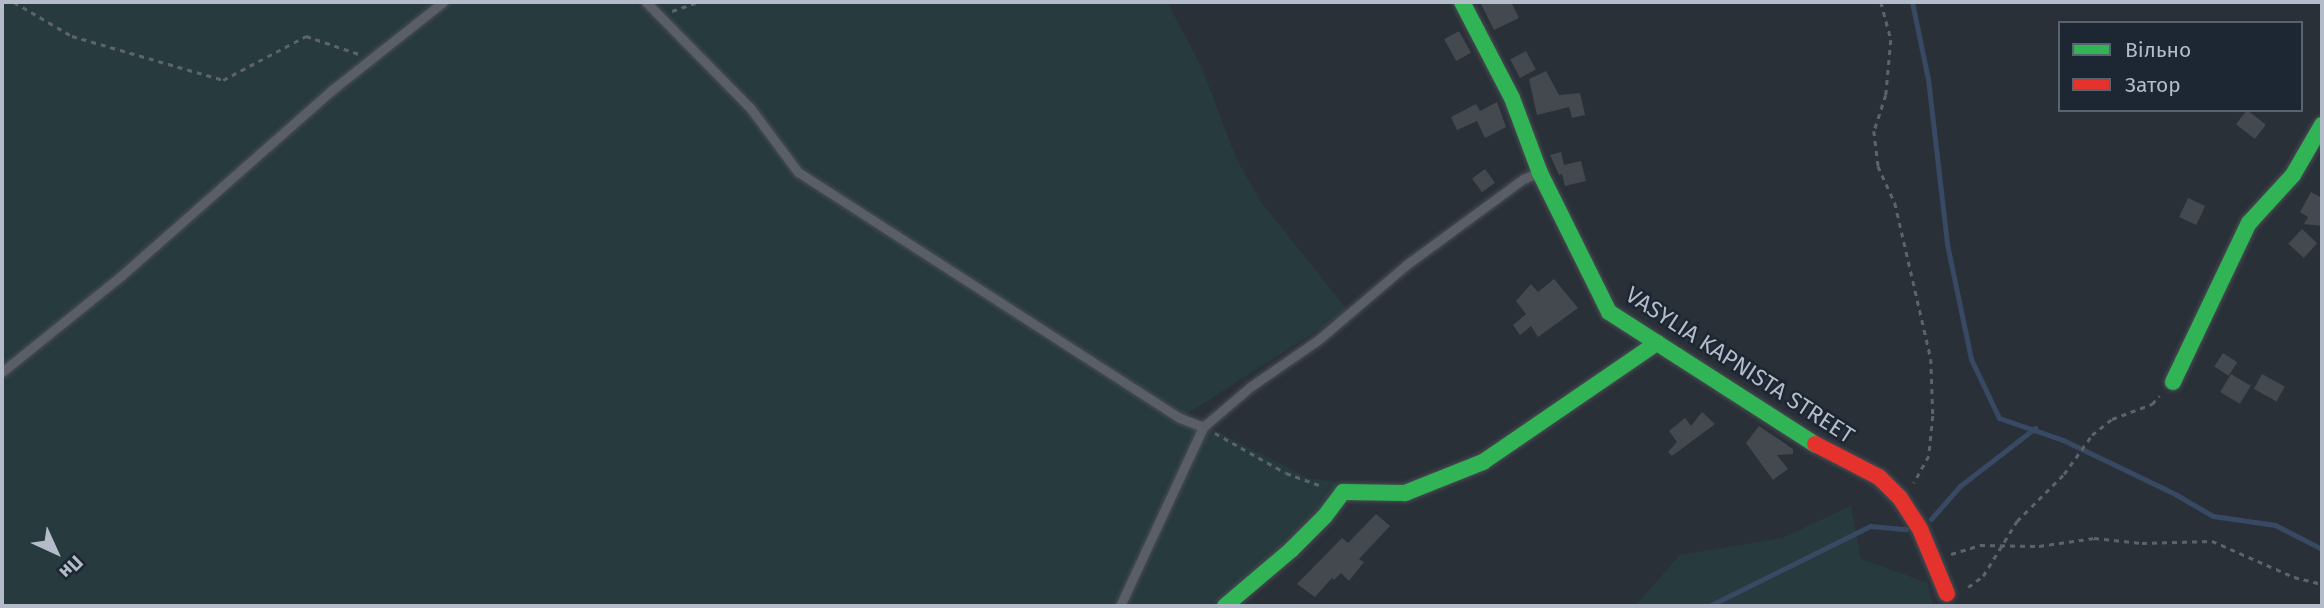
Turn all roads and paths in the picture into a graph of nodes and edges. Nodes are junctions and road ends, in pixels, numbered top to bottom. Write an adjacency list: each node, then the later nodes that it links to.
1 (14, 2): 8 (path)
2 (443, 2): 8 (lane)
3 (646, 2): 7 (lane)
4 (698, 2): 7 (path)
5 (1462, 2): 10 (street, VASYLIA KAPNISTA STREET)
6 (1881, 2): 16 (path)
7 (659, 15): 14 (lane)
8 (372, 58): 12 (lane)
9 (2322, 125): 13 (street)
10 (1540, 173): 11 (street, VASYLIA KAPNISTA STREET); 14 (lane)
11 (1657, 342): 15 (street); 16 (street, VASYLIA KAPNISTA STREET)
12 (2, 372)
13 (2173, 382): 17 (path)
14 (1203, 427): 15 (path); 21 (lane)
15 (1343, 492): 22 (street)
16 (1899, 498): 18 (street, VASYLIA KAPNISTA STREET)
17 (2002, 544): 18 (path); 19 (path); 20 (path)
18 (1933, 560): 20 (street, VASYLIA KAPNISTA STREET)
19 (2322, 584)
20 (1947, 594)
21 (1120, 606)
22 (1226, 606)

